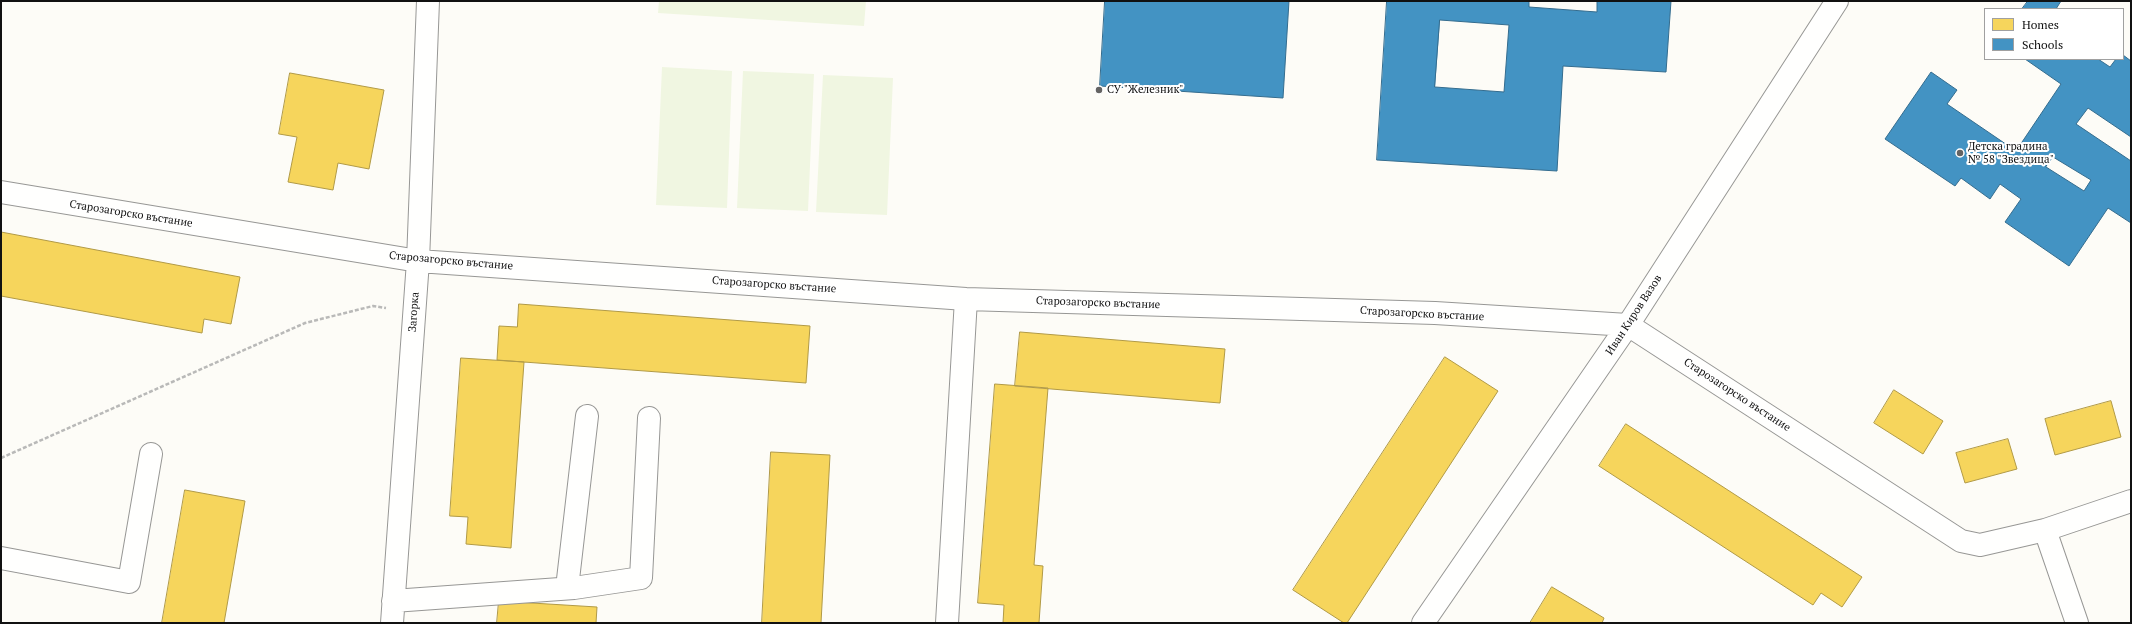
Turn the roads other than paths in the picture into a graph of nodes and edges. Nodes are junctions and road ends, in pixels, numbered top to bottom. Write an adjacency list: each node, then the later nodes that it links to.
1 (428, 1): 4 (street, Загорка)
2 (1837, 1): 6 (street, Иван Киров Вазов)
3 (1, 192): 4 (street, Старозагорско въстание)
4 (418, 260): 5 (street, Старозагорско въстание); 14 (street, Загорка)
5 (966, 299): 6 (street, Старозагорско въстание); 16 (street)
6 (1628, 325): 11 (street, Старозагорско въстание); 17 (street, Иван Киров Вазов)
7 (587, 416): 13 (street)
8 (649, 418): 13 (street)
9 (151, 454): 12 (street)
10 (2131, 501): 11 (street, Старозагорско въстание)
11 (2045, 530): 18 (street)
12 (1, 558)
13 (567, 588): 14 (street)
14 (393, 601): 15 (street, Загорка)
15 (392, 623)
16 (947, 623)
17 (1423, 623)
18 (2077, 623)

